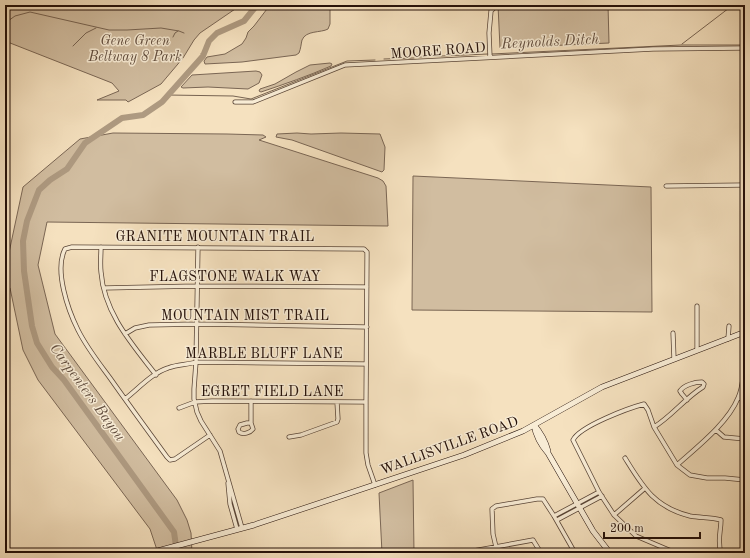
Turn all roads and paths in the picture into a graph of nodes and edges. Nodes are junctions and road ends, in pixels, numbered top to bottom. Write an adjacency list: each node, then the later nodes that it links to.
1 (497, 5): 3 (street)
2 (745, 48): 3 (street, MOORE ROAD)
3 (490, 57): 4 (street, MOORE ROAD)
4 (235, 102)
5 (745, 185): 6 (street)
6 (666, 186)
7 (101, 247): 8 (street, GRANITE MOUNTAIN TRAIL); 11 (street); 27 (street, GRANITE MOUNTAIN TRAIL)
8 (198, 247): 9 (street); 10 (street, GRANITE MOUNTAIN TRAIL)
9 (197, 286): 10 (street, FLAGSTONE WALK WAY); 11 (street, FLAGSTONE WALK WAY); 13 (street)
10 (367, 287): 15 (street)
11 (104, 288): 18 (street)
12 (697, 306): 20 (street)
13 (197, 324): 15 (street, MOUNTAIN MIST TRAIL); 18 (street, MOUNTAIN MIST TRAIL); 22 (street)
14 (729, 326): 19 (street)
15 (367, 327): 23 (street)
16 (745, 332): 19 (main road, WALLISVILLE ROAD)
17 (673, 333): 21 (street)
18 (125, 334): 25 (street)
19 (728, 339): 20 (main road, WALLISVILLE ROAD)
20 (697, 350): 21 (main road, WALLISVILLE ROAD)
21 (674, 359): 36 (main road, WALLISVILLE ROAD)
22 (196, 362): 23 (street, MARBLE BLUFF LANE); 25 (street, MARBLE BLUFF LANE); 31 (street)
23 (366, 364): 33 (street)
24 (745, 364): 26 (street)
25 (156, 374): 27 (street, MARBLE BLUFF LANE)
26 (738, 398): 29 (street); 38 (street)
27 (125, 399): 39 (street)
28 (687, 400): 28 (street); 37 (street)
29 (745, 400)
30 (251, 401): 31 (street, EGRET FIELD LANE); 32 (street, EGRET FIELD LANE); 35 (street)
31 (195, 402): 34 (street, EGRET FIELD LANE); 39 (street)
32 (337, 402): 33 (street, EGRET FIELD LANE); 40 (street)
33 (366, 402): 45 (street)
34 (179, 408)
35 (251, 423)
36 (534, 425): 45 (main road, WALLISVILLE ROAD); 49 (main road)
37 (654, 427): 43 (street); 47 (street)
38 (716, 430): 41 (street); 43 (street)
39 (210, 434): 53 (street)
40 (289, 437)
41 (745, 439)
42 (624, 458): 46 (street)
43 (678, 465): 44 (street)
44 (745, 480)
45 (375, 485): 53 (main road, WALLISVILLE ROAD)
46 (644, 489): 50 (street); 62 (street)
47 (599, 492): 48 (street); 49 (street)
48 (602, 496): 49 (street); 50 (street)
49 (578, 506): 51 (street); 52 (street); 60 (main road)
50 (614, 515): 61 (street)
51 (554, 516): 52 (street); 54 (street)
52 (557, 520): 59 (street)
53 (239, 529): 57 (main road, WALLISVILLE ROAD)
54 (496, 547): 56 (street); 58 (street)
55 (434, 552): 56 (street)
56 (473, 552)
57 (150, 553)
58 (541, 553)
59 (575, 553)
60 (610, 553)
61 (676, 553)
62 (722, 553)

